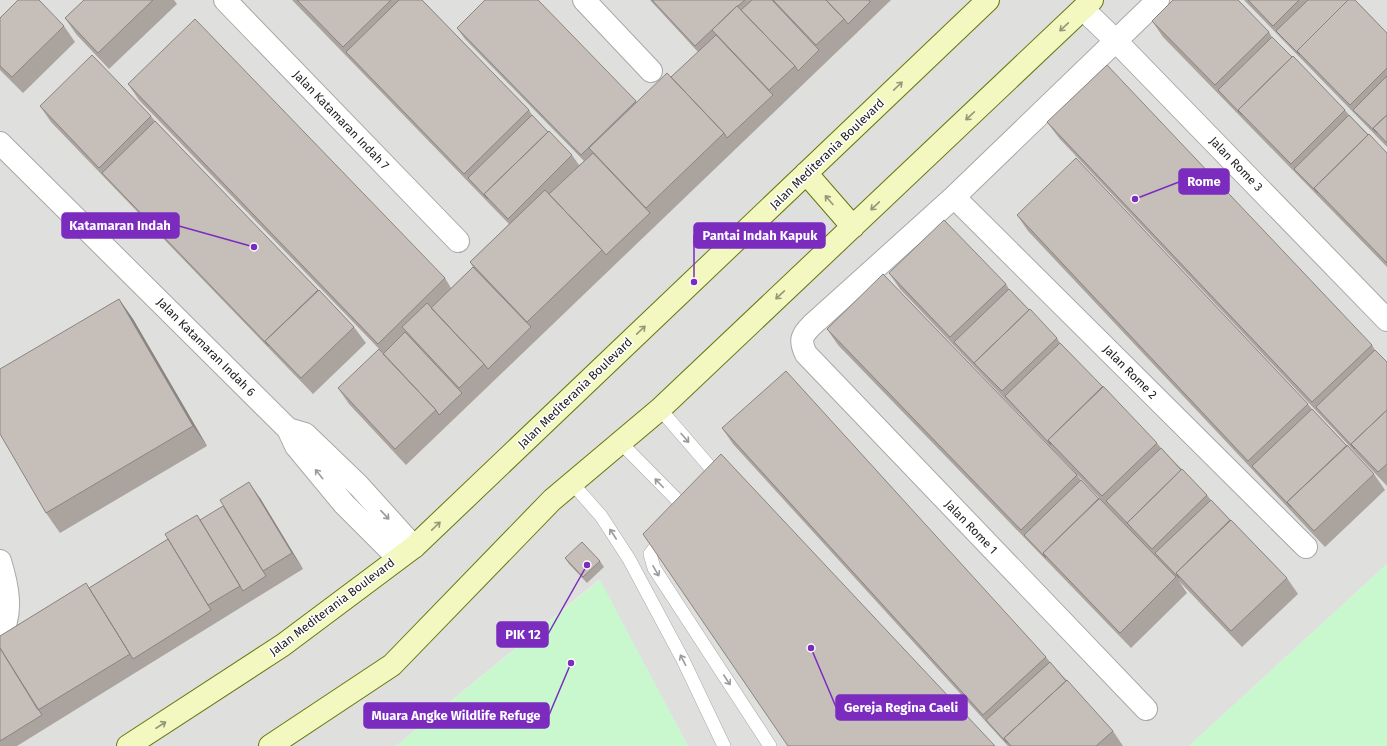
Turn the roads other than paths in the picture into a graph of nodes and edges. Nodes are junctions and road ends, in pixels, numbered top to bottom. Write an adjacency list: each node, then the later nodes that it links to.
1 (225, 0): 12 (street, Jalan Katamaran Indah 7)
2 (584, 0): 7 (street)
3 (988, 0): 9 (street, Jalan Mediterania Boulevard, one-way to 3)
4 (1158, 0): 6 (street)
5 (1088, 5): 6 (street, Jalan Rome 3); 11 (street, one-way to 11)
6 (1116, 41): 10 (street); 13 (street, Jalan Rome 3)
7 (651, 71)
8 (0, 143): 21 (street, Jalan Katamaran Indah 6)
9 (806, 173): 11 (street, one-way to 9); 21 (street, Jalan Mediterania Boulevard, one-way to 9)
10 (954, 197): 20 (street, Jalan Rome 2); 24 (street, Jalan Rome 1)
11 (853, 227): 14 (street, one-way to 14)
12 (458, 241)
13 (1387, 320)
14 (660, 409): 15 (street); 17 (lane, one-way to 17)
15 (620, 442): 16 (street); 19 (lane, one-way to 15)
16 (572, 483): 26 (street); 27 (lane, one-way to 16)
17 (707, 493)
18 (697, 502): 19 (lane)
19 (687, 510): 28 (lane, one-way to 28)
20 (1306, 547)
21 (406, 552): 25 (street, Jalan Mediterania Boulevard, one-way to 21)
22 (0, 561): 23 (street)
23 (0, 635)
24 (1146, 709)
25 (128, 746)
26 (270, 746)
27 (724, 746)
28 (770, 746)

